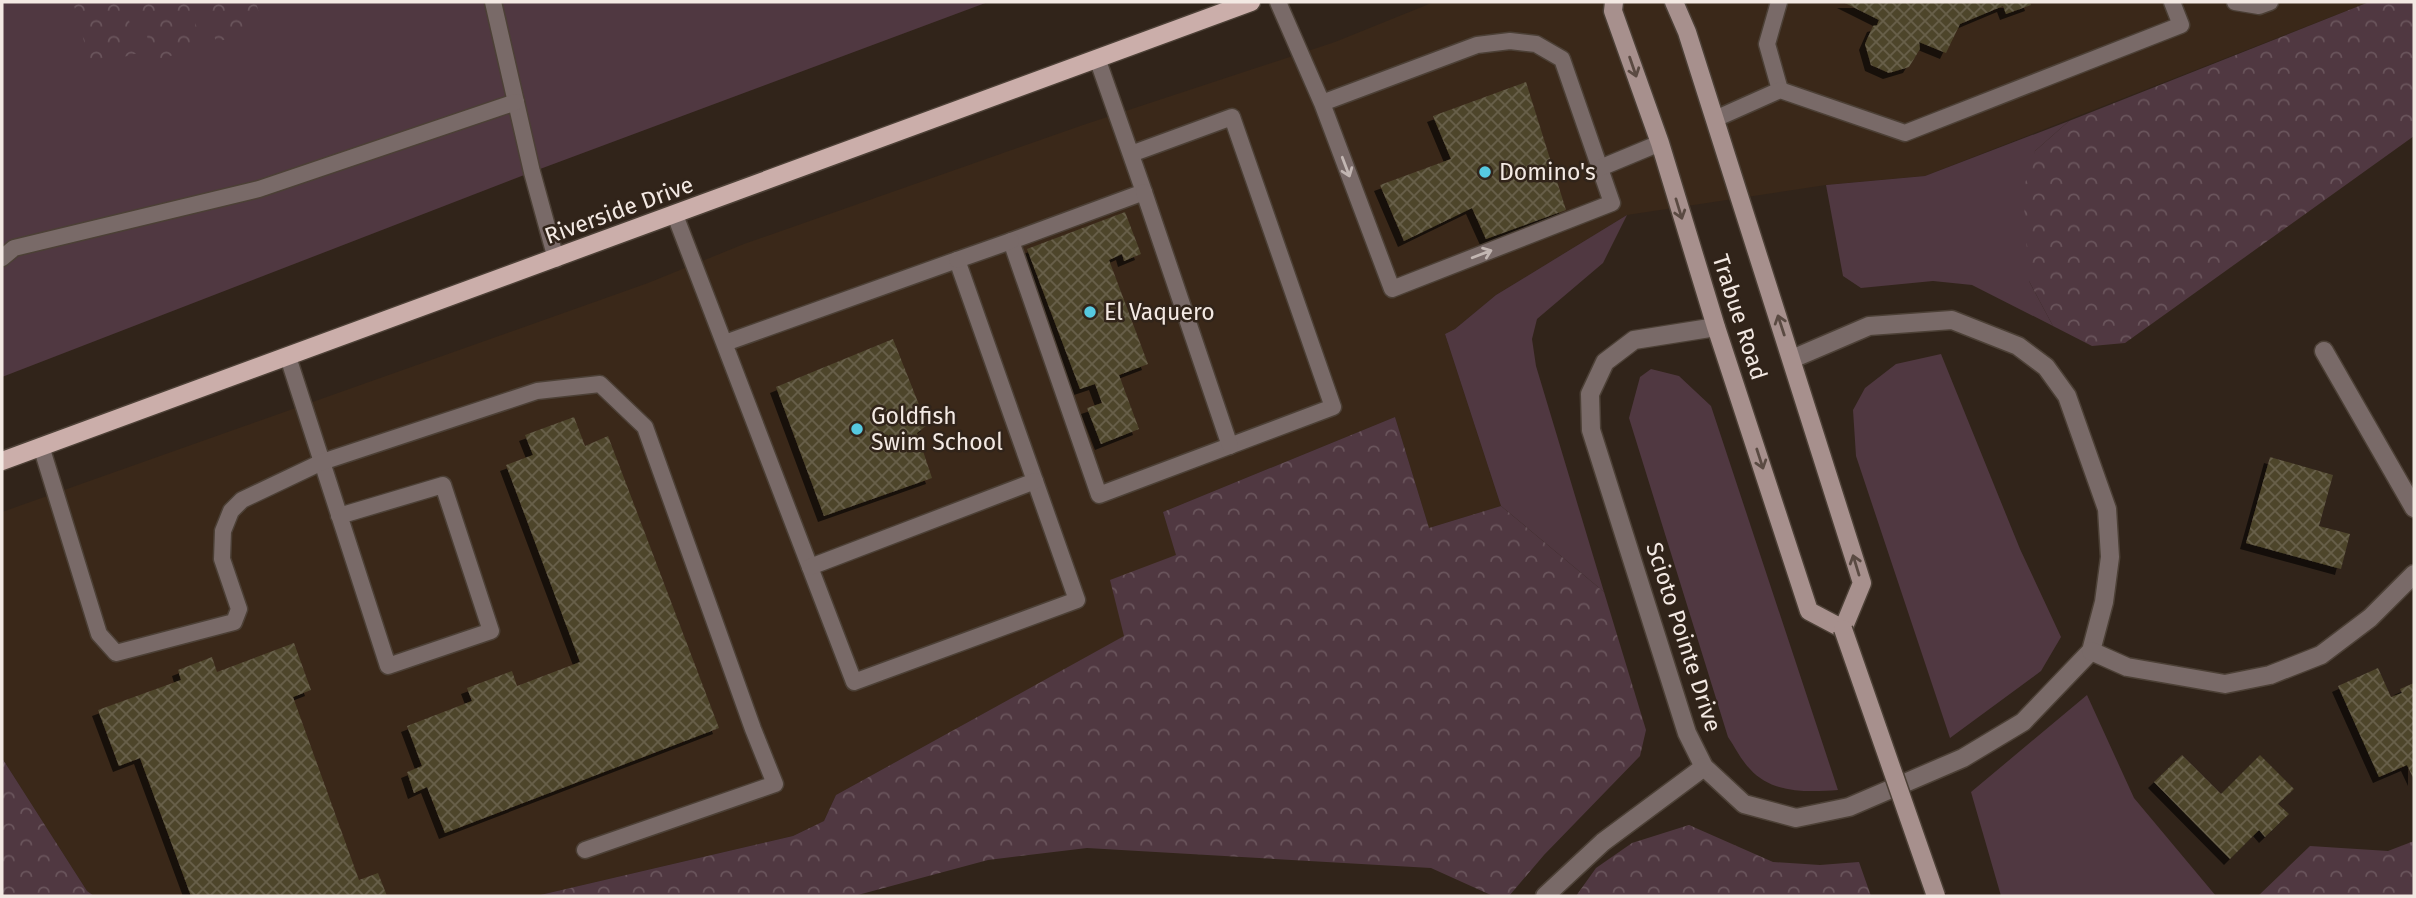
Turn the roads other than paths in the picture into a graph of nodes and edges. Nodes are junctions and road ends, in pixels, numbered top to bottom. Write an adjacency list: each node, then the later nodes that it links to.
1 (493, 2): 12 (lane)
2 (1251, 2): 10 (main road, Riverside Drive)
3 (1278, 2): 13 (lane)
4 (1614, 2): 15 (main road, Trabue Road, one-way to 15)
5 (1674, 2): 14 (main road, Trabue Road)
6 (1779, 2): 11 (lane)
7 (2172, 2): 11 (lane)
8 (2235, 2): 9 (lane)
9 (2270, 2)
10 (1097, 58): 16 (lane); 19 (main road, Riverside Drive)
11 (1780, 90): 14 (lane)
12 (516, 102): 21 (lane); 22 (lane)
13 (1322, 103): 17 (lane); 17 (lane, one-way to 17)
14 (1715, 119): 28 (main road, Trabue Road, one-way to 14)
15 (1660, 144): 17 (lane); 24 (main road, Trabue Road, one-way to 24)
16 (1131, 154): 18 (lane); 30 (lane)
17 (1600, 168)
18 (1144, 192): 20 (lane); 30 (lane)
19 (675, 215): 22 (main road, Riverside Drive); 25 (lane)
20 (1011, 242): 23 (lane); 30 (lane)
21 (2, 258)
22 (556, 258): 27 (main road, Riverside Drive)
23 (957, 260): 25 (lane); 33 (lane)
24 (1716, 327): 38 (main road, Trabue Road, one-way to 38); 40 (street, Scioto Pointe Drive)
25 (725, 343): 36 (lane)
26 (2324, 351): 34 (street)
27 (288, 357): 29 (main road, Riverside Drive); 32 (lane)
28 (1792, 359): 38 (main road, Trabue Road, one-way to 28); 39 (street, Scioto Pointe Drive)
29 (41, 446): 31 (main road, Riverside Drive); 32 (lane)
30 (1230, 446)
31 (2, 461)
32 (322, 462): 35 (lane); 41 (lane)
33 (1035, 481): 36 (lane); 36 (lane)
34 (2414, 508)
35 (339, 516): 35 (lane)
36 (810, 568)
37 (2414, 574): 39 (street)
38 (1843, 629): 43 (main road, bridge)
39 (2091, 651): 40 (street, Scioto Pointe Drive)
40 (1704, 767): 42 (street)
41 (585, 850)
42 (1545, 896)
43 (1936, 896)

